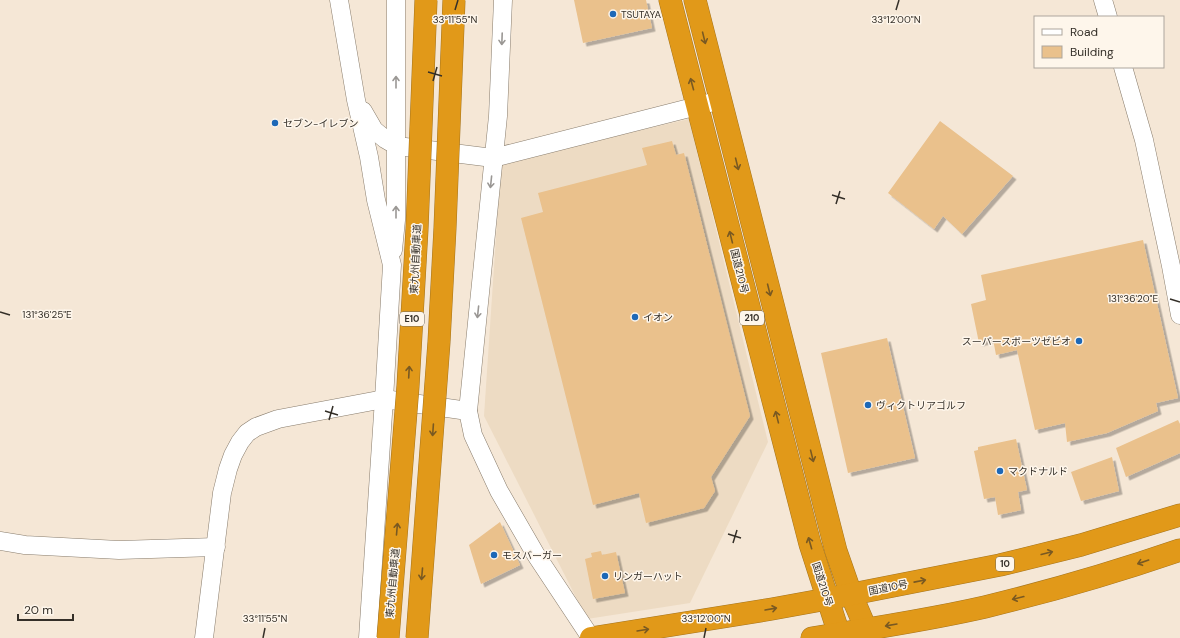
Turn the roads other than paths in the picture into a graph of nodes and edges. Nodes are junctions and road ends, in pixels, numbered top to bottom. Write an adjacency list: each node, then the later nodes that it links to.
1 (339, 0): 13 (street)
2 (396, 0): 16 (street, one-way to 2)
3 (414, 0): 18 (highway, bridge)
4 (426, 0): 18 (highway, 東九州自動車道 / E10, bridge)
5 (454, 0): 22 (highway, bridge)
6 (469, 0): 22 (highway, bridge)
7 (503, 0): 17 (street, one-way to 17)
8 (670, 0): 15 (highway, 国道210号 / 210, one-way to 8)
9 (695, 0): 14 (highway, 210, one-way to 14)
10 (1103, 0): 11 (street)
11 (1108, 16)
12 (1123, 68): 20 (street)
13 (356, 100): 16 (street); 19 (street)
14 (720, 100): 15 (street); 29 (highway, 210, one-way to 29)
15 (697, 105): 17 (street); 30 (highway, 国道210号 / 210, one-way to 15)
16 (397, 146): 17 (street); 19 (street, one-way to 16)
17 (493, 158): 24 (street, one-way to 24)
18 (417, 229): 35 (highway, 東九州自動車道 / E10, one-way to 18, bridge)
19 (392, 265): 23 (street)
20 (1176, 273): 21 (street)
21 (1180, 315)
22 (439, 342): 36 (highway, one-way to 36, bridge)
23 (384, 399): 24 (street); 27 (street); 34 (street)
24 (468, 411): 37 (street)
25 (1180, 515): 29 (highway, 国道10号 / 10, one-way to 25)
26 (0, 540): 27 (street)
27 (216, 548): 33 (street)
28 (1180, 550): 31 (highway, one-way to 31)
29 (852, 594): 30 (highway, 国道10号 / 10); 31 (highway, 210)
30 (827, 599): 32 (highway, 国道210号 / 210); 37 (highway, 国道10号 / 10, one-way to 30)
31 (869, 634): 32 (highway)
32 (840, 636): 38 (highway)
33 (204, 638)
34 (368, 638)
35 (388, 638)
36 (416, 638)
37 (591, 638)
38 (812, 638)

